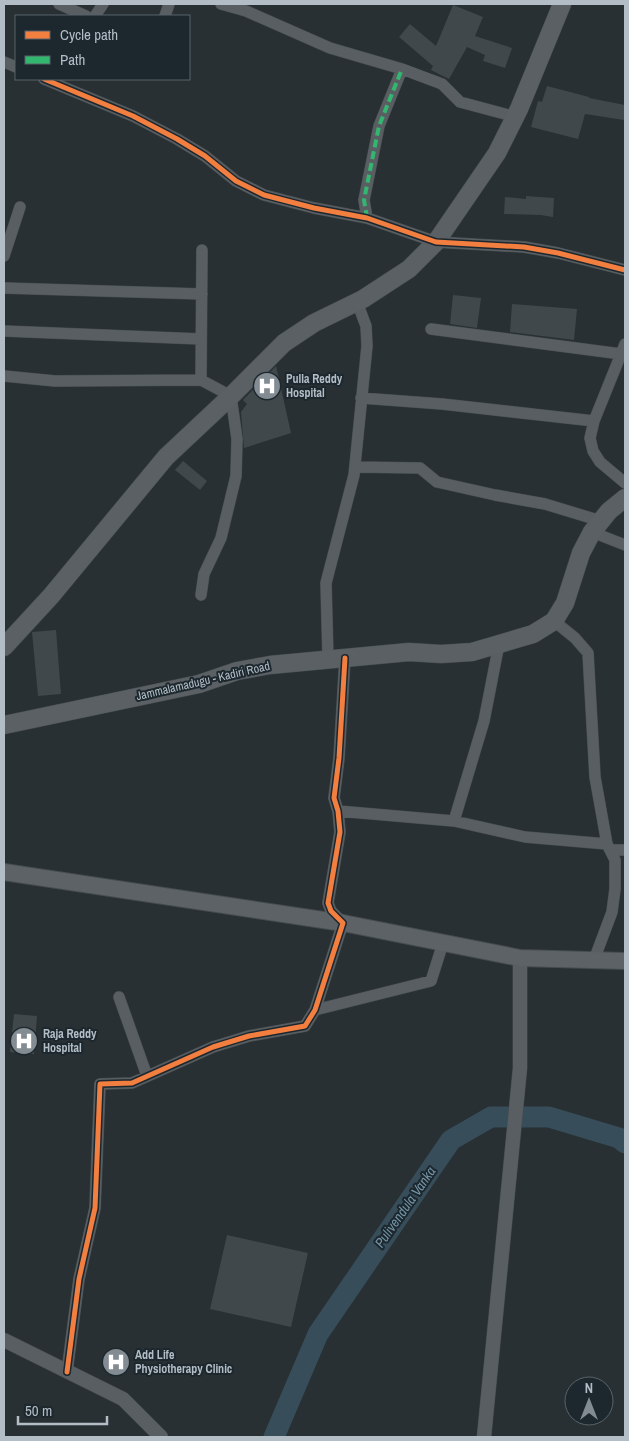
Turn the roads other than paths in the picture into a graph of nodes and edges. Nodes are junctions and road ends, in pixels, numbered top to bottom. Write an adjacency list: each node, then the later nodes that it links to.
1 (59, 4): 5 (street)
2 (103, 4): 6 (street)
3 (221, 4): 7 (street)
4 (562, 4): 9 (main road)
5 (84, 15)
6 (96, 15)
7 (402, 69): 9 (street); 11 (street)
8 (46, 80): 11 (street)
9 (516, 117): 12 (main road)
10 (20, 207): 14 (street)
11 (367, 218): 12 (street)
12 (436, 242): 15 (street); 18 (main road)
13 (202, 250): 17 (street)
14 (4, 256)
15 (625, 270)
16 (4, 288): 17 (street)
17 (202, 294): 21 (street)
18 (357, 302): 25 (main road); 26 (street)
19 (431, 329): 22 (street)
20 (4, 331): 21 (street)
21 (202, 339): 24 (street)
22 (623, 349): 27 (street)
23 (4, 376): 24 (street)
24 (201, 380): 25 (street)
25 (231, 396): 33 (street); 36 (main road)
26 (361, 398): 27 (street); 28 (street)
27 (594, 421): 29 (street)
28 (355, 467): 31 (street); 37 (street)
29 (625, 483)
30 (625, 498): 31 (main road, Jammalamadugu - Kadiri Road)
31 (596, 527): 32 (street); 34 (main road, Jammalamadugu - Kadiri Road)
32 (625, 545)
33 (202, 596)
34 (554, 621): 35 (main road, Jammalamadugu - Kadiri Road); 41 (street)
35 (499, 644): 37 (main road, Jammalamadugu - Kadiri Road); 40 (street)
36 (4, 647)
37 (336, 658): 38 (main road, Jammalamadugu - Kadiri Road); 39 (street)
38 (4, 725)
39 (338, 812): 40 (street); 44 (street)
40 (454, 822): 41 (street)
41 (608, 847): 42 (street); 47 (street)
42 (625, 850)
43 (4, 872): 44 (main road)
44 (343, 923): 45 (main road); 50 (street)
45 (443, 943): 46 (main road); 50 (street)
46 (520, 958): 47 (main road); 55 (street)
47 (594, 960): 48 (main road)
48 (625, 961)
49 (119, 998): 51 (street)
50 (315, 1010): 51 (street)
51 (147, 1076): 53 (street)
52 (4, 1340): 53 (street)
53 (67, 1372): 54 (street)
54 (161, 1437)
55 (484, 1437)

